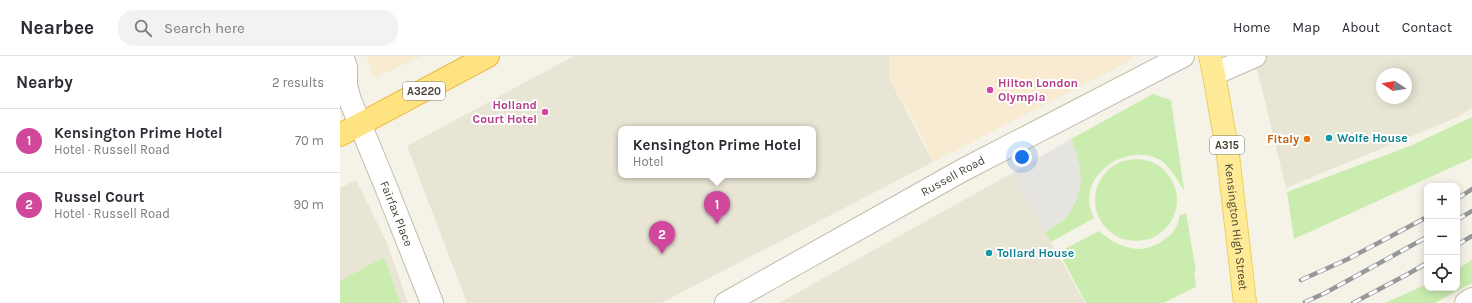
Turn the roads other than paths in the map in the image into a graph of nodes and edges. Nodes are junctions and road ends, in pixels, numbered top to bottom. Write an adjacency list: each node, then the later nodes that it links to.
1 (342, 56): 6 (street, Fairfax Place)
2 (488, 56): 6 (highway, A3220)
3 (1183, 56): 10 (street, Russell Road)
4 (1255, 56): 5 (street)
5 (1212, 65): 11 (main road, Kensington High Street / A315)
6 (359, 124): 7 (highway, A3220); 9 (street, Fairfax Place)
7 (340, 135)
8 (1472, 299): 12 (street)
9 (432, 303)
10 (726, 303)
11 (1245, 303)
12 (1466, 303)

